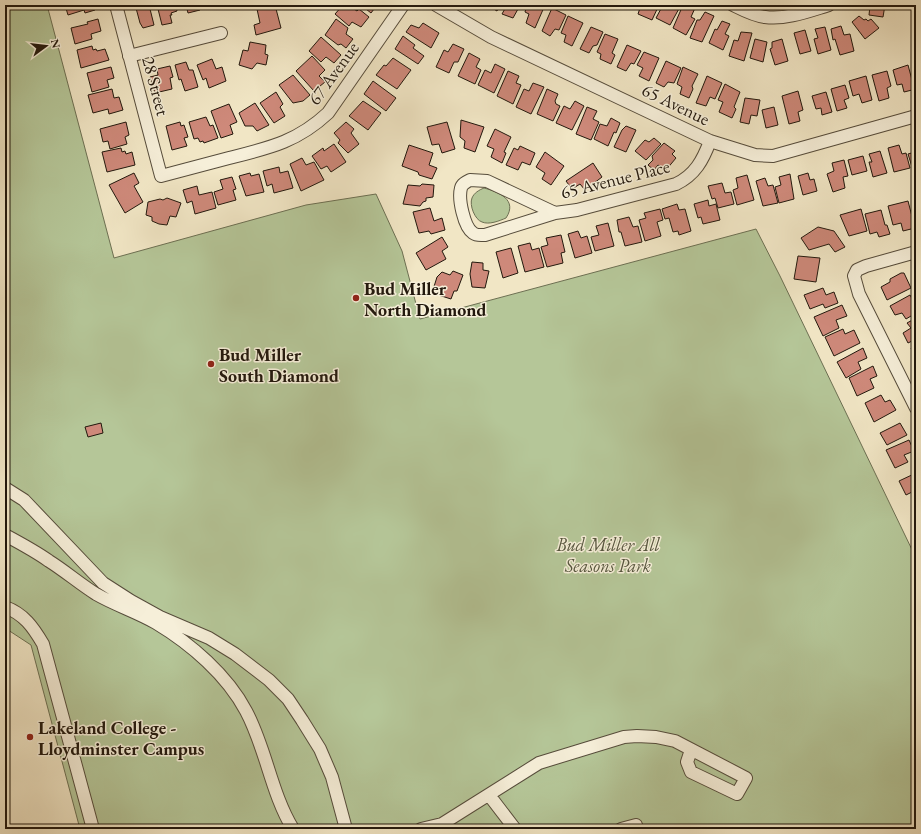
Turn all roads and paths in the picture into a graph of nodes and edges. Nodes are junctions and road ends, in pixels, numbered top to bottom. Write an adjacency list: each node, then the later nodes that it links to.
1 (116, 5): 7 (street, 28 Street)
2 (403, 5): 10 (street, 67 Avenue)
3 (436, 5): 9 (street, 65 Avenue)
4 (733, 5): 5 (street)
5 (828, 5)
6 (221, 33): 7 (street)
7 (129, 56): 10 (street, 28 Street)
8 (916, 116): 9 (street, 65 Avenue)
9 (710, 141): 11 (street, 65 Avenue Place)
10 (161, 176)
11 (555, 213): 11 (street, 65 Avenue Place)
12 (916, 252): 13 (street)
13 (916, 408)
14 (5, 488): 21 (street)
15 (5, 535): 20 (street)
16 (5, 607): 19 (street)
17 (691, 750): 17 (street); 18 (street)
18 (489, 795): 22 (street); 23 (street)
19 (93, 829)
20 (293, 829)
21 (346, 829)
22 (421, 829)
23 (515, 829)
24 (621, 829): 25 (street)
25 (637, 829)

